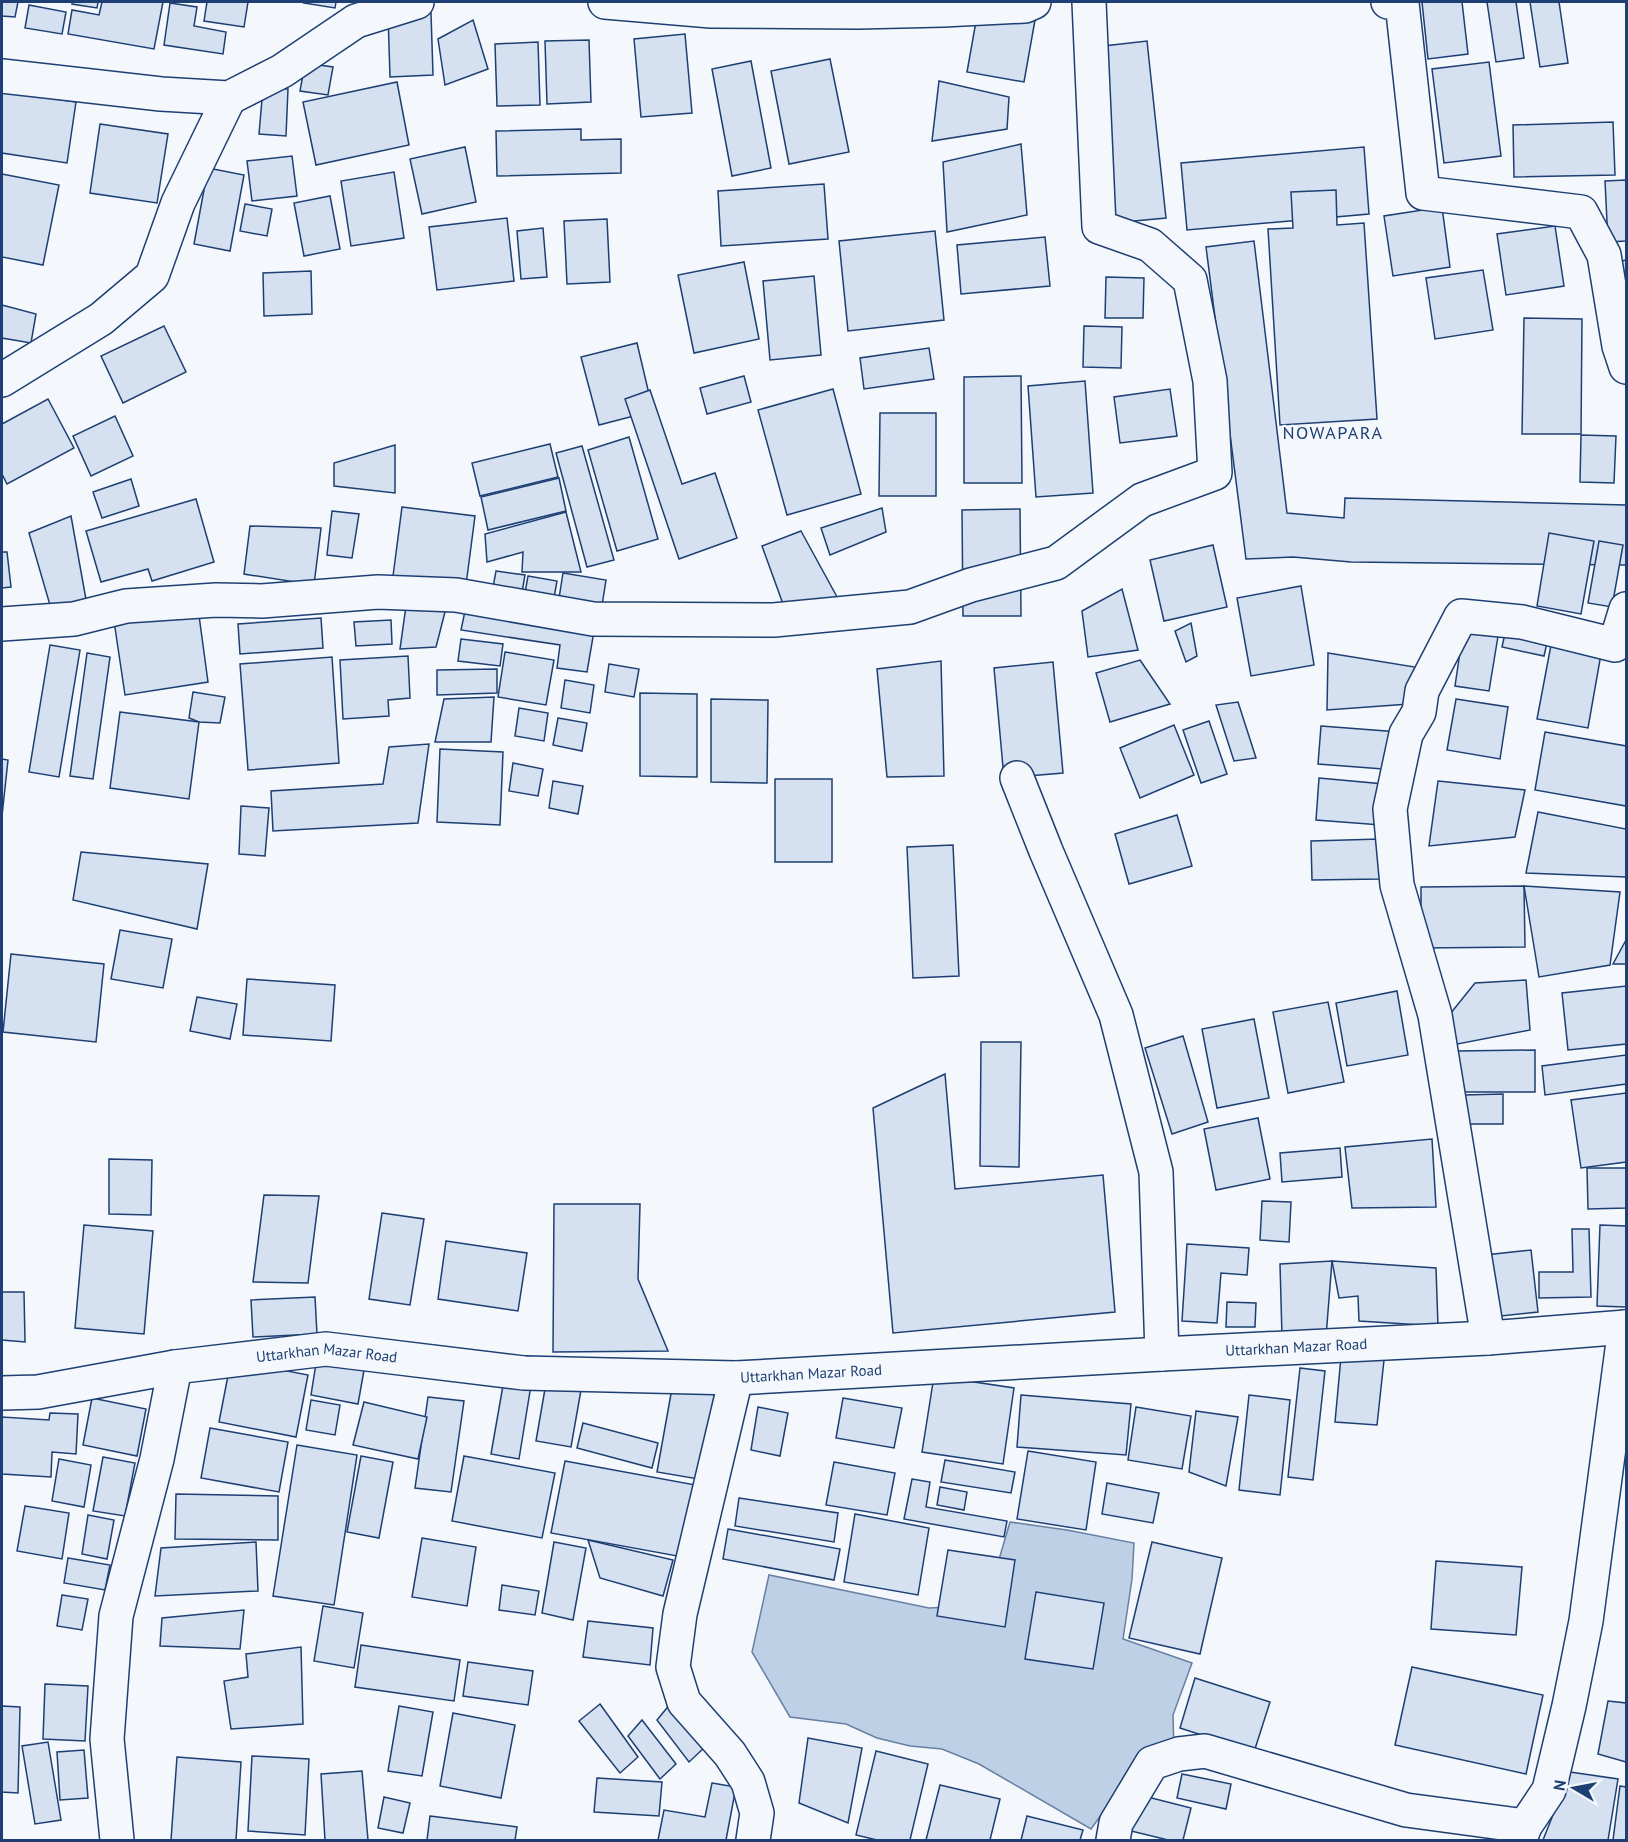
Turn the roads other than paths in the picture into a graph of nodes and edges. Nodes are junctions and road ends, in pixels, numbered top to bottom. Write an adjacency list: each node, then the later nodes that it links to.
1 (417, 2): 7 (street)
2 (605, 2): 3 (street)
3 (1034, 2)
4 (1089, 2): 11 (street)
5 (1397, 2): 8 (street)
6 (2, 76): 7 (street)
7 (229, 98): 9 (street)
8 (1626, 367)
9 (2, 380)
10 (1626, 609): 14 (street)
11 (2, 624)
12 (1017, 778): 15 (street)
13 (1626, 1327): 14 (street, Uttarkhan Mazar Road); 19 (street)
14 (1488, 1338): 15 (street, Uttarkhan Mazar Road)
15 (1162, 1353): 17 (street, Uttarkhan Mazar Road)
16 (175, 1366): 17 (street, Uttarkhan Mazar Road); 18 (street, Uttarkhan Mazar Road); 20 (street)
17 (736, 1378): 21 (street)
18 (2, 1393)
19 (1523, 1833): 22 (street)
20 (117, 1840)
21 (753, 1840)
22 (1113, 1840)

